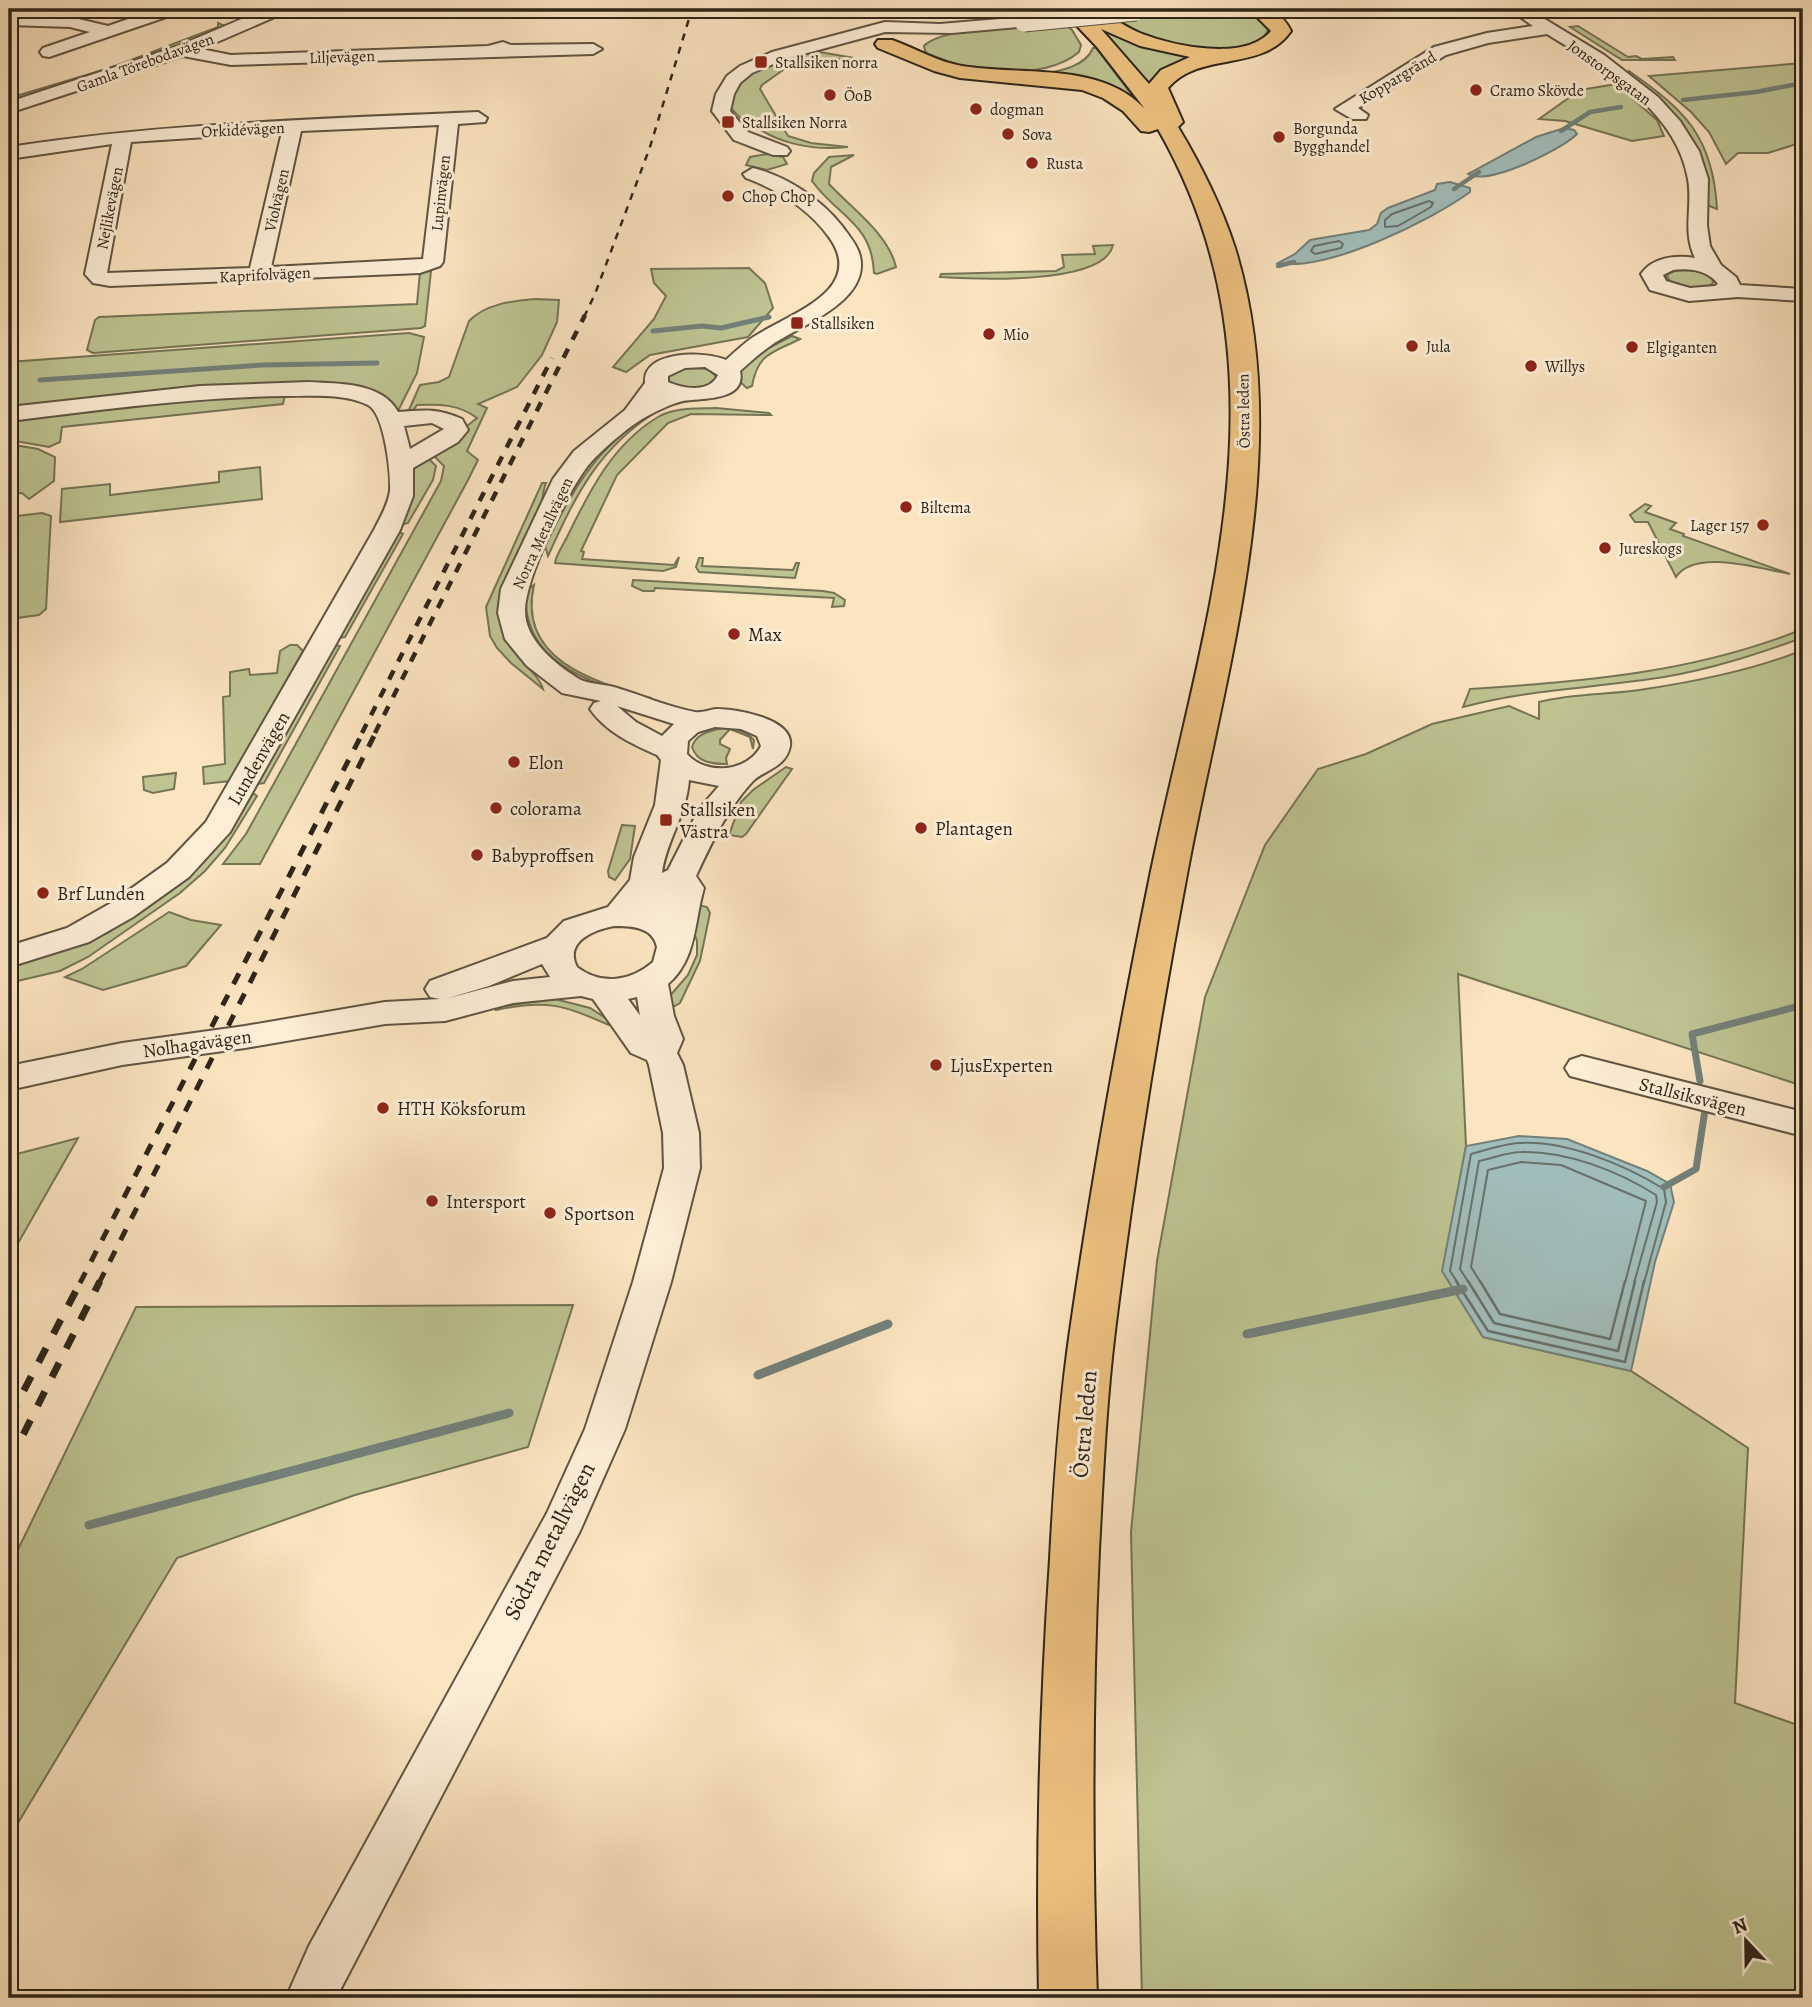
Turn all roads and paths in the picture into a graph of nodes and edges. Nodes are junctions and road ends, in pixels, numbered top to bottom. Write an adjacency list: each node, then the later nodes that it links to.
1 (278, 9): 14 (street, Gamla Törebodavägen)
2 (1055, 9): 23 (highway)
3 (1062, 9): 35 (highway, Östra leden)
4 (1070, 9): 31 (highway, Östra leden)
5 (1081, 9): 21 (highway)
6 (1161, 9): 18 (street, bridge)
7 (1238, 9): 8 (street)
8 (1257, 9): 21 (highway)
9 (1517, 9): 15 (street, Jonstorpsgatan)
10 (175, 10): 16 (street)
11 (34, 14): 13 (street); 16 (street)
12 (210, 18): 14 (street)
13 (9, 20)
14 (242, 25): 20 (street, Gamla Törebodavägen)
15 (1549, 29): 25 (street, Koppargränd); 37 (street, Jonstorpsgatan)
16 (109, 31): 22 (street)
17 (876, 37): 18 (highway); 18 (street); 29 (street)
18 (917, 38): 23 (highway)
19 (593, 49): 20 (street, Liljevägen)
20 (183, 51): 24 (street, Gamla Törebodavägen)
21 (1247, 51): 31 (highway)
22 (50, 52)
23 (995, 76): 35 (highway)
24 (9, 108)
25 (1359, 115)
26 (478, 118): 27 (street, Orkidévägen)
27 (449, 119): 28 (street, Orkidévägen); 39 (street, Lupinvägen)
28 (293, 126): 30 (street, Orkidévägen); 40 (street, Violvägen)
29 (741, 136): 33 (street); 34 (street)
30 (123, 137): 32 (street, Orkidévägen); 41 (street, Nejlikevägen)
31 (1180, 144): 57 (highway, Östra leden)
32 (9, 153)
33 (791, 161): 34 (street); 36 (street)
34 (742, 165): 36 (street, Norra Metallvägen)
35 (1188, 181): 57 (highway, Östra leden)
36 (801, 196): 44 (street, Norra Metallvägen)
37 (1696, 232): 38 (street); 42 (street, Jonstorpsgatan)
38 (1673, 264): 42 (street); 42 (street)
39 (429, 265): 40 (street, Kaprifolvägen)
40 (259, 274): 41 (street, Kaprifolvägen)
41 (100, 279)
42 (1721, 280): 43 (street)
43 (1795, 294)
44 (757, 344): 45 (street, Norra Metallvägen); 46 (street, Norra Metallvägen)
45 (702, 361): 46 (street, Norra Metallvägen); 47 (street, Norra Metallvägen)
46 (728, 370): 48 (street, Norra Metallvägen)
47 (657, 384): 48 (street); 49 (street, Norra Metallvägen)
48 (680, 394): 49 (street, Norra Metallvägen)
49 (635, 413): 53 (street, Norra Metallvägen)
50 (9, 414): 51 (street)
51 (391, 420): 52 (street, Lundenvägen); 52 (street)
52 (400, 465): 62 (street, Lundenvägen)
53 (594, 700): 54 (street, Norra Metallvägen); 55 (street, Norra Metallvägen)
54 (698, 722): 55 (street); 56 (street)
55 (673, 749): 56 (street); 58 (street, Nolhagavägen)
56 (742, 774): 61 (street)
57 (1171, 856): 71 (highway, Östra leden)
58 (645, 866): 59 (street, Nolhagavägen); 60 (street, Nolhagavägen)
59 (614, 916): 60 (street); 61 (street)
60 (566, 938): 64 (street); 65 (street, Nolhagavägen)
61 (666, 938): 63 (street)
62 (9, 957)
63 (651, 980): 64 (street); 66 (street, Södra metallvägen)
64 (593, 987): 65 (street, Nolhagavägen); 66 (street)
65 (385, 1013): 68 (street, Nolhagavägen)
66 (660, 1053): 70 (street, Södra metallvägen)
67 (1582, 1068): 69 (street, Stallsiksvägen)
68 (9, 1078)
69 (1803, 1124)
70 (311, 1998)
71 (1068, 1998)

